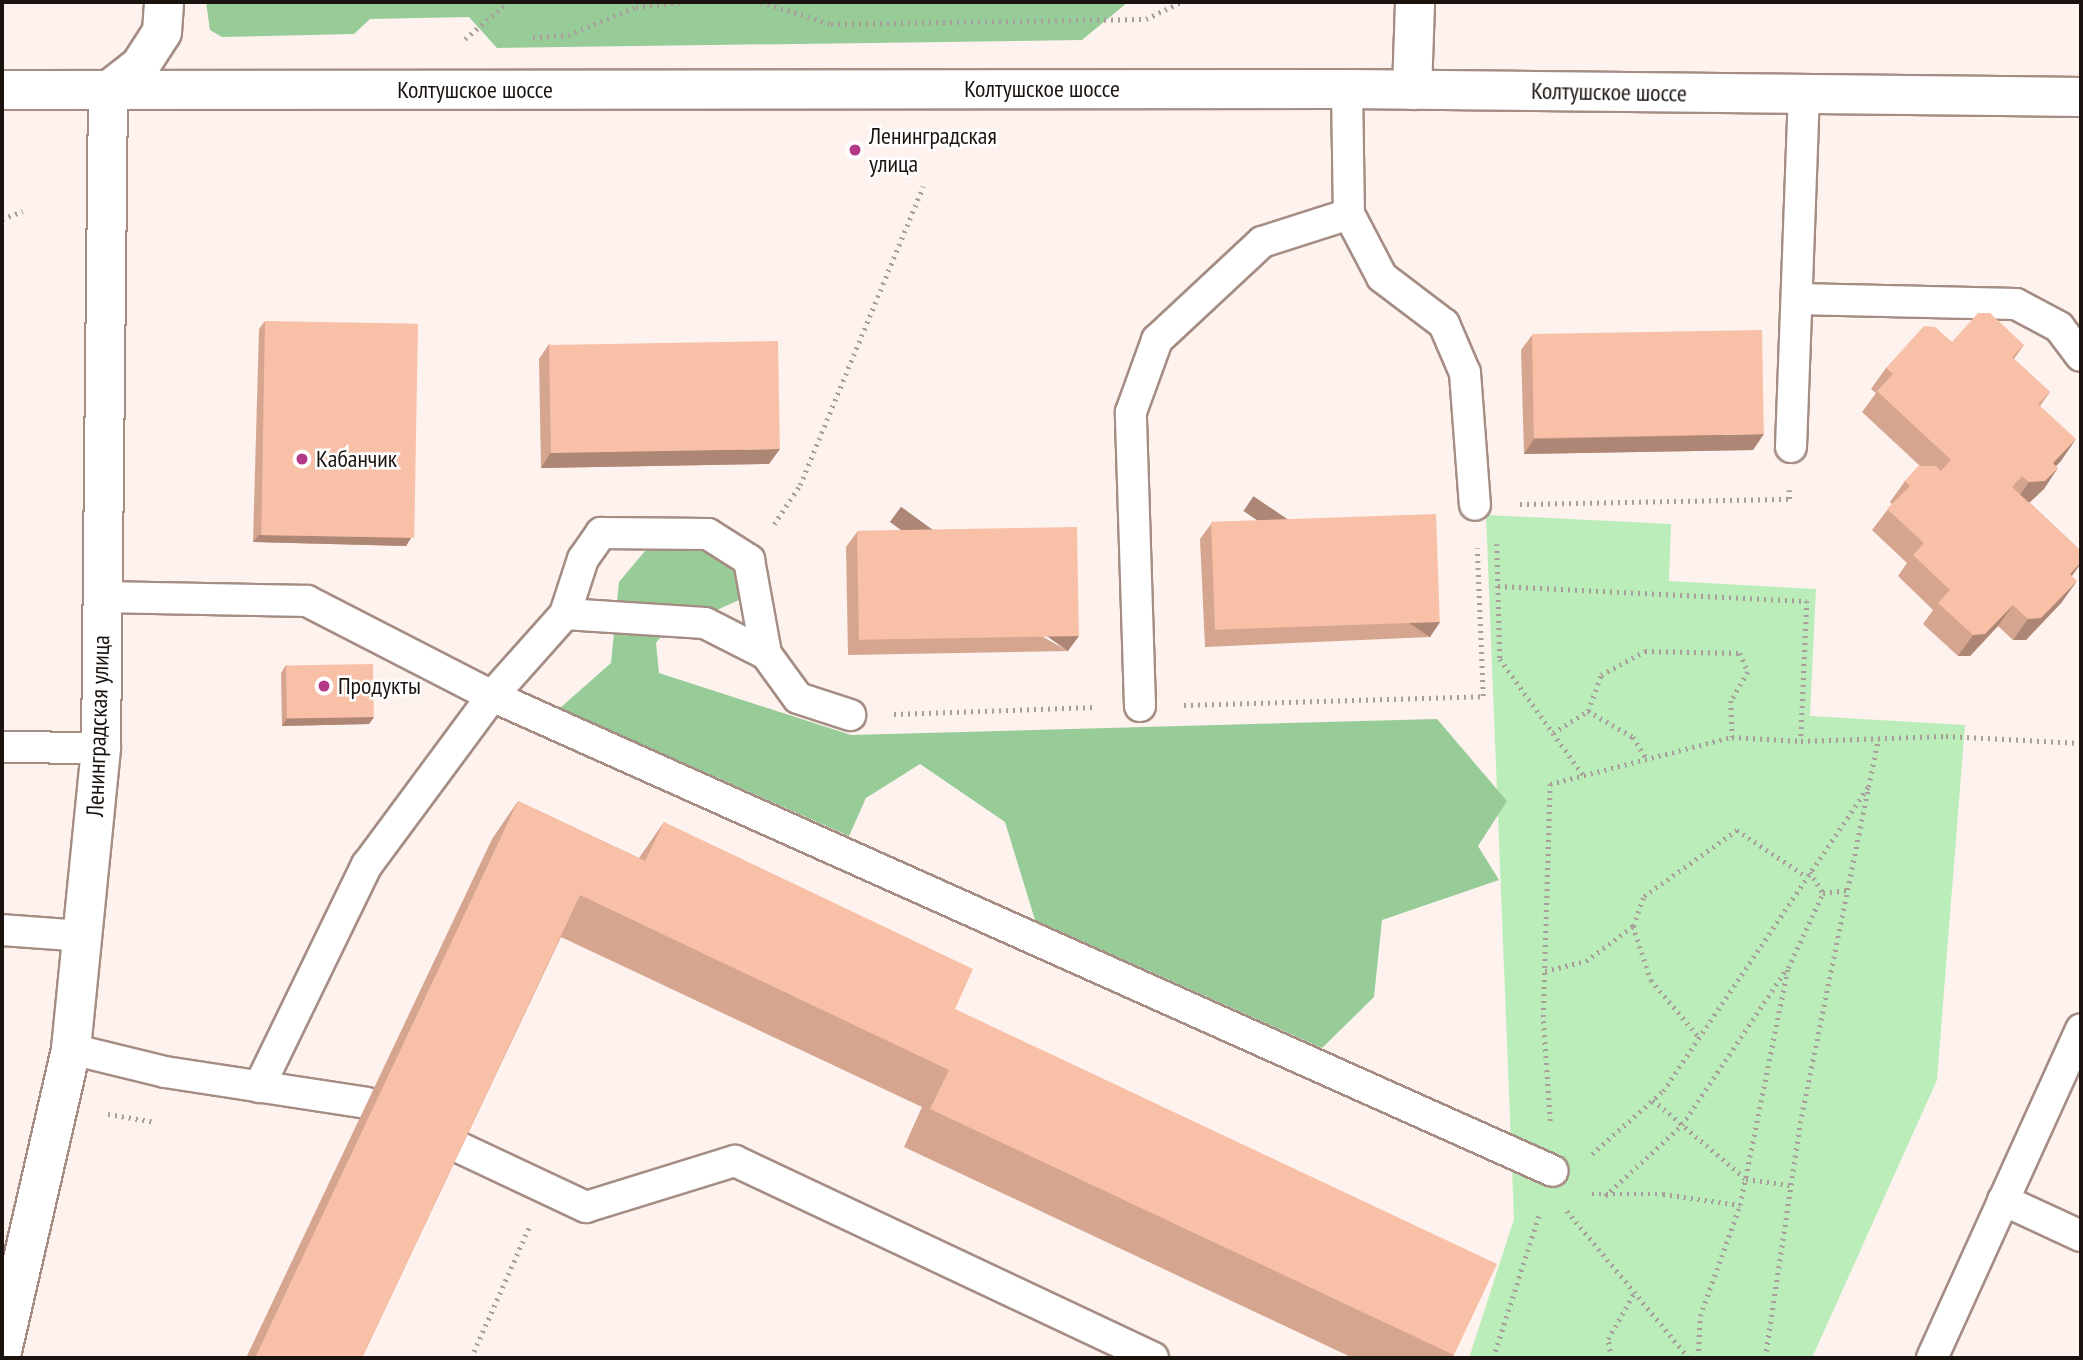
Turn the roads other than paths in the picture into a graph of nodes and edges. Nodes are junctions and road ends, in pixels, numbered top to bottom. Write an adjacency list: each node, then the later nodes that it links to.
1 (164, 2): 6 (main road)
2 (1415, 2): 5 (main road)
3 (1347, 89): 5 (main road, Колтушское шоссе); 6 (main road, Колтушское шоссе); 9 (lane)
4 (2, 90): 6 (main road, Колтушское шоссе)
5 (1412, 90): 7 (main road, Колтушское шоссе)
6 (108, 91): 14 (main road, Ленинградская улица)
7 (1804, 94): 8 (main road, Колтушское шоссе); 10 (lane)
8 (2081, 97)
9 (1349, 214): 13 (lane); 18 (lane)
10 (1797, 299): 11 (lane); 12 (lane)
11 (2081, 356)
12 (1791, 447)
13 (1486, 505)
14 (103, 597): 17 (lane); 21 (main road, Ленинградская улица)
15 (565, 614): 16 (lane); 16 (lane); 17 (lane)
16 (766, 654): 19 (lane)
17 (492, 696): 26 (lane); 29 (lane)
18 (1140, 706)
19 (850, 715)
20 (2, 747): 21 (lane)
21 (101, 748): 23 (main road, Ленинградская улица)
22 (2, 930): 23 (lane)
23 (84, 936): 25 (main road, Ленинградская улица)
24 (2081, 1029): 30 (lane)
25 (71, 1049): 26 (lane); 32 (main road, Ленинградская улица)
26 (259, 1087): 27 (lane)
27 (367, 1103)
28 (454, 1145): 33 (lane)
29 (1556, 1180)
30 (2003, 1200): 31 (lane); 34 (lane)
31 (2081, 1236)
32 (2, 1351)
33 (1153, 1358)
34 (1932, 1358)

